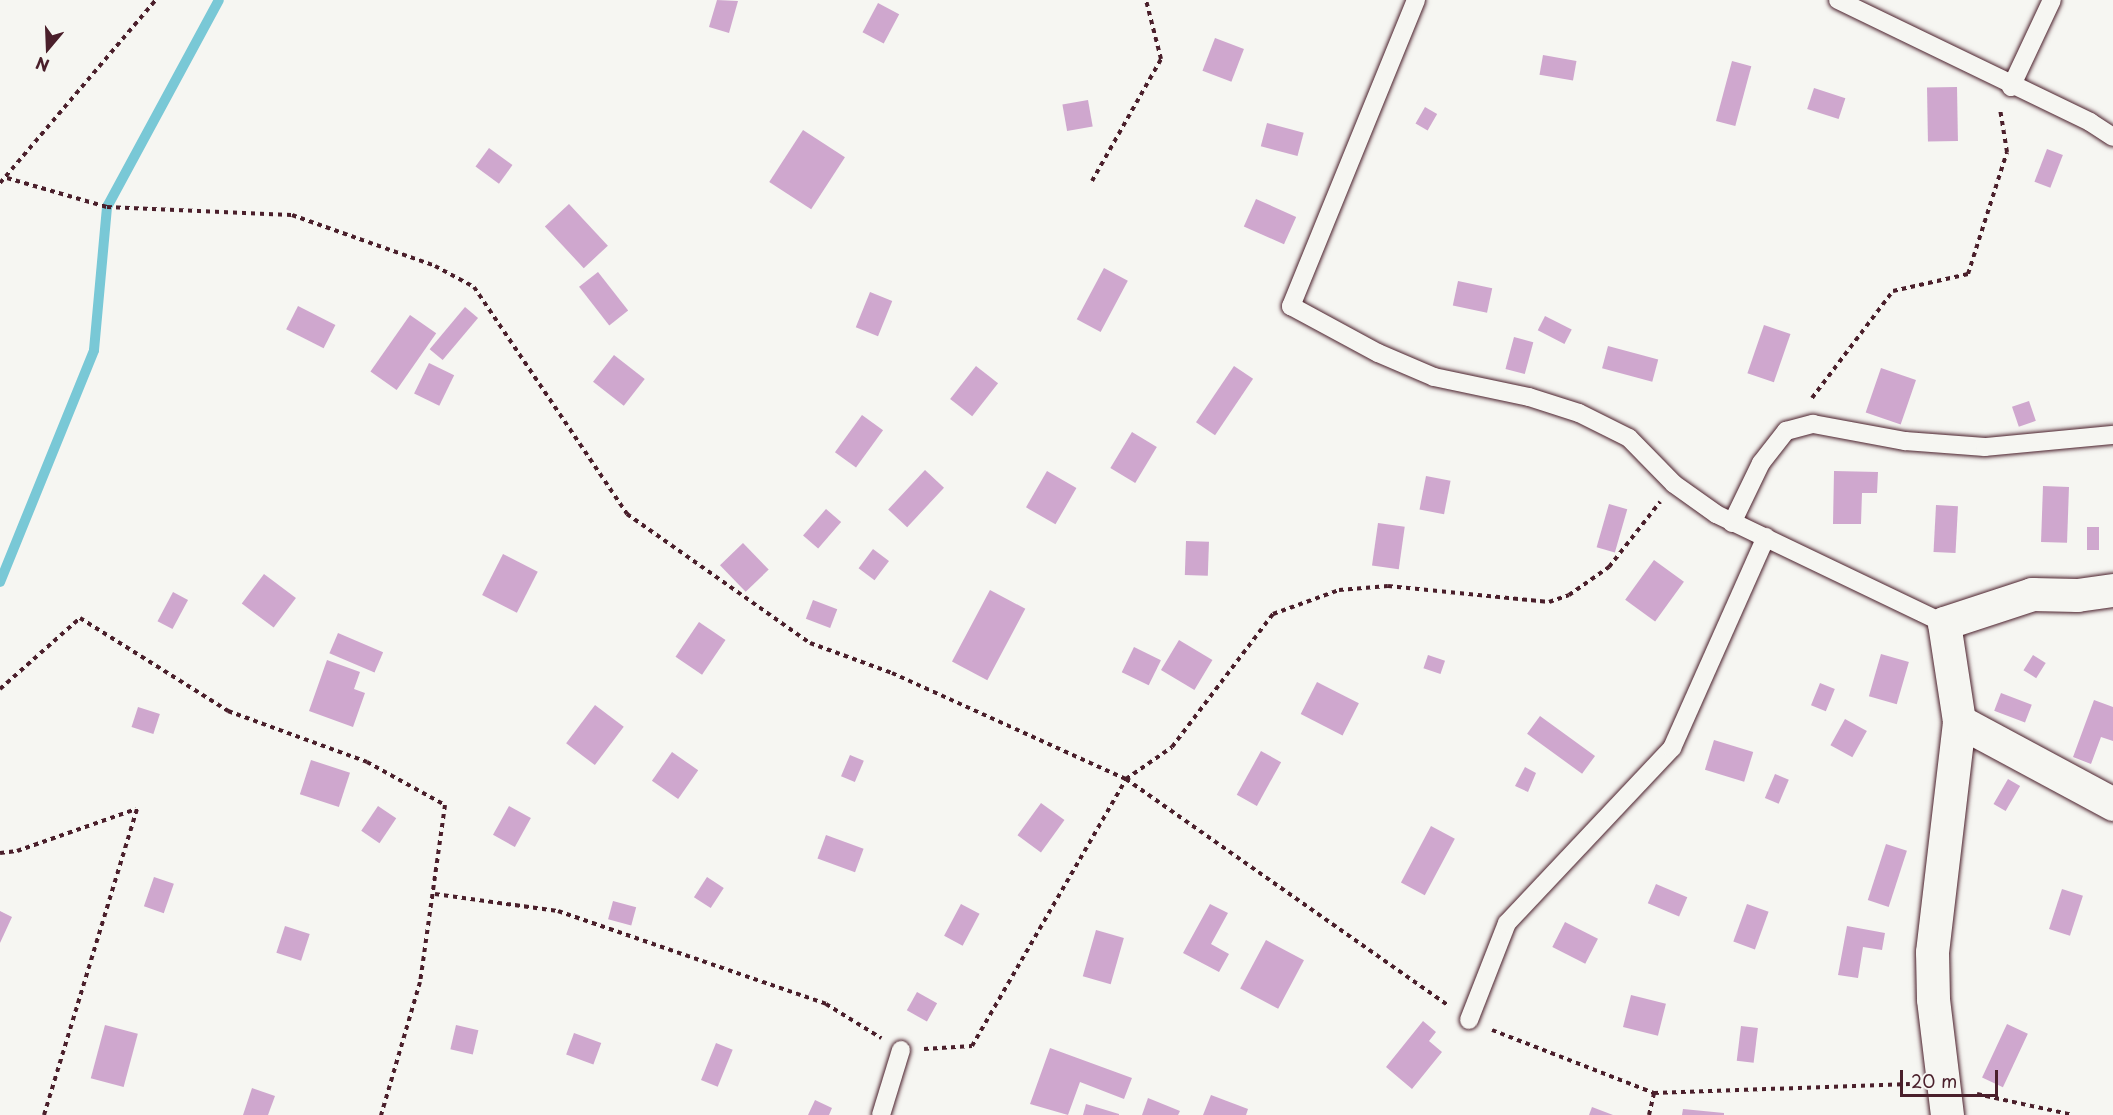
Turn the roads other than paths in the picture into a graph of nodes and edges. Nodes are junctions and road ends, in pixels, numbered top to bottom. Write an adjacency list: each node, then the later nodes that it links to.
1 (1416, 0): 7 (lane)
2 (1838, 0): 4 (lane)
3 (2052, 0): 4 (lane)
4 (2011, 87): 5 (lane)
5 (2113, 137)
6 (2113, 435): 7 (lane)
7 (1732, 523): 8 (lane)
8 (1766, 537): 10 (lane); 13 (lane)
9 (2113, 590): 10 (street)
10 (1944, 623): 11 (street)
11 (1959, 721): 12 (street); 15 (street)
12 (2113, 804)
13 (1469, 1020)
14 (901, 1050): 16 (lane)
15 (1947, 1101)
16 (881, 1115)

